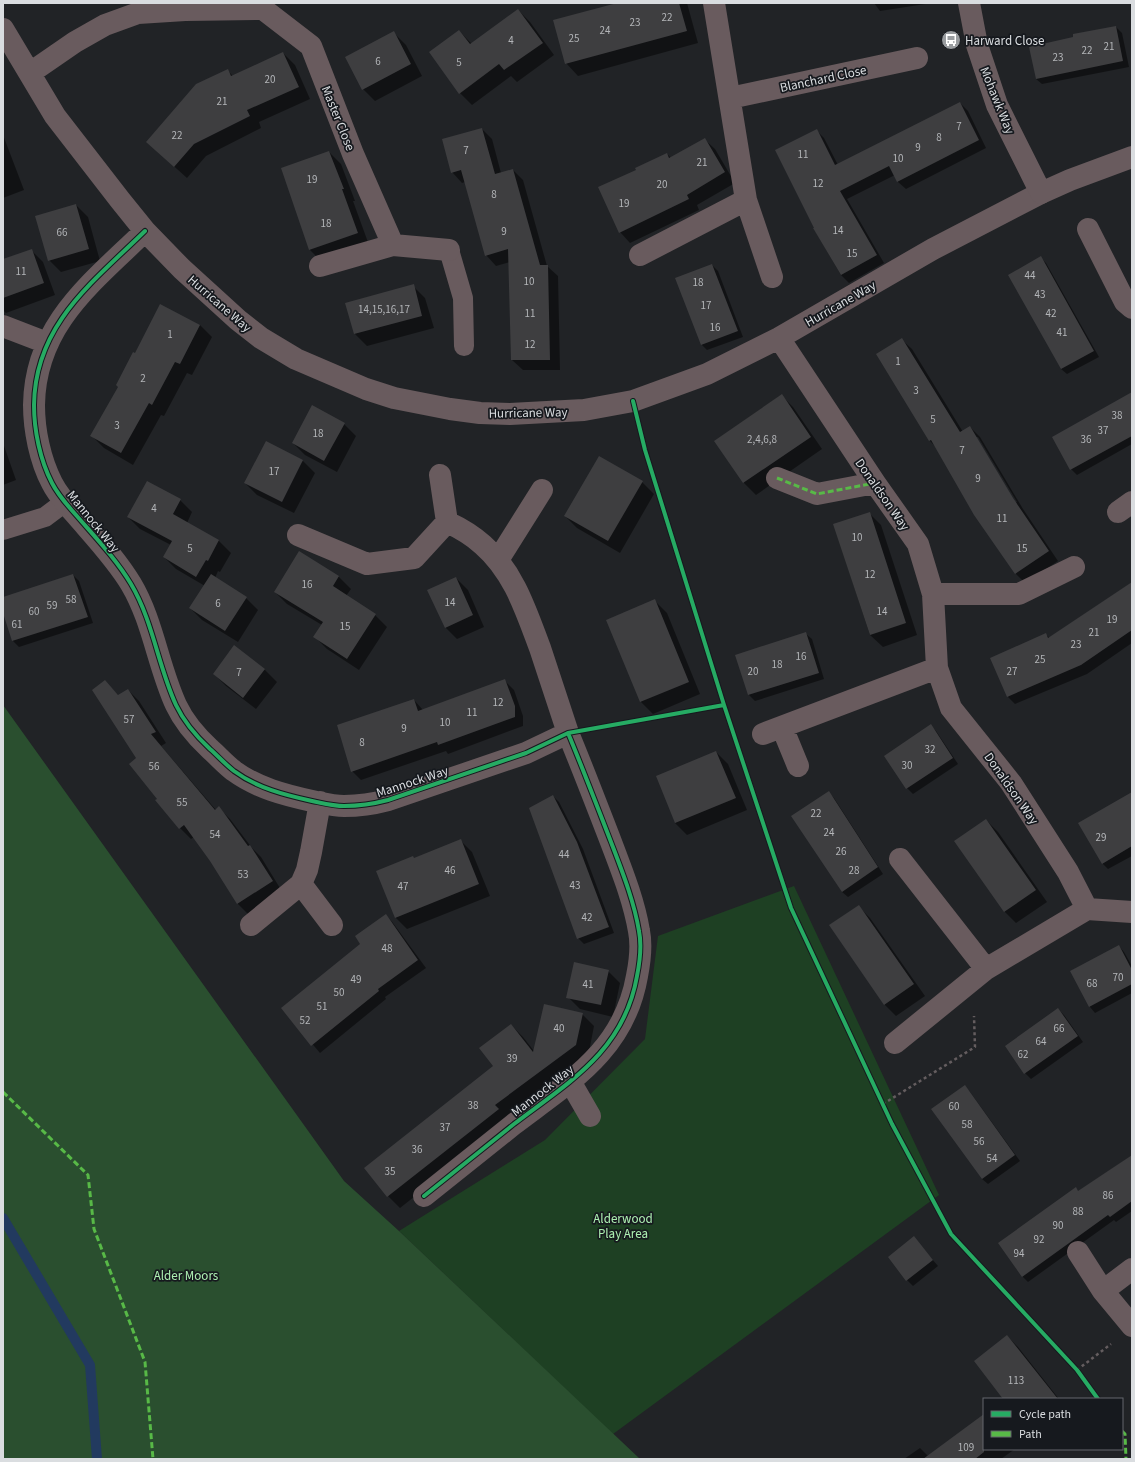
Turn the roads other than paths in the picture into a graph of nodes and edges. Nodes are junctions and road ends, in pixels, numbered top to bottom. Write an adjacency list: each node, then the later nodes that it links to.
1 (714, 3): 7 (street)
2 (969, 3): 9 (street, Mohawk Way)
3 (271, 6): 6 (street, Master Close); 13 (street, Master Close)
4 (3, 29): 6 (street, Hurricane Way)
5 (917, 58): 7 (street, Blanchard Close)
6 (30, 73): 12 (street, Hurricane Way)
7 (730, 98): 10 (street)
8 (1132, 157): 9 (street, Hurricane Way)
9 (1041, 193): 20 (street, Hurricane Way)
10 (746, 200): 15 (street); 17 (street)
11 (1088, 229): 18 (street)
12 (145, 231): 20 (street, Hurricane Way); 21 (street, Mannock Way)
13 (393, 245): 14 (street); 16 (street)
14 (449, 250): 22 (lane)
15 (640, 255)
16 (320, 266)
17 (772, 277)
18 (1132, 308)
19 (3, 326): 21 (street)
20 (779, 338): 25 (street, Donaldson Way)
21 (47, 343): 27 (street, Mannock Way)
22 (464, 346)
23 (440, 475): 28 (street)
24 (778, 478): 25 (street)
25 (875, 483): 33 (street, Donaldson Way)
26 (542, 490): 31 (street)
27 (65, 502): 29 (lane, Mannock Way); 37 (street, Mannock Way)
28 (447, 522): 30 (street); 31 (street, Mannock Way)
29 (3, 530)
30 (298, 535)
31 (498, 560): 35 (street, Mannock Way)
32 (1074, 567): 33 (street)
33 (933, 594): 34 (street, Donaldson Way)
34 (937, 668): 36 (street); 40 (street, Donaldson Way)
35 (568, 733): 37 (street, Mannock Way); 46 (street, Mannock Way)
36 (798, 766)
37 (320, 802): 39 (street)
38 (900, 859): 44 (street)
39 (301, 884): 42 (street); 43 (street)
40 (1087, 909): 41 (street); 44 (street)
41 (1132, 912)
42 (251, 925)
43 (332, 925)
44 (979, 974): 45 (street)
45 (895, 1043)
46 (570, 1083): 47 (street, Mannock Way); 48 (street, Mannock Way)
47 (590, 1116)
48 (424, 1196)
49 (1078, 1252): 51 (street)
50 (1132, 1269): 51 (street)
51 (1103, 1291): 52 (street)
52 (1132, 1326)

